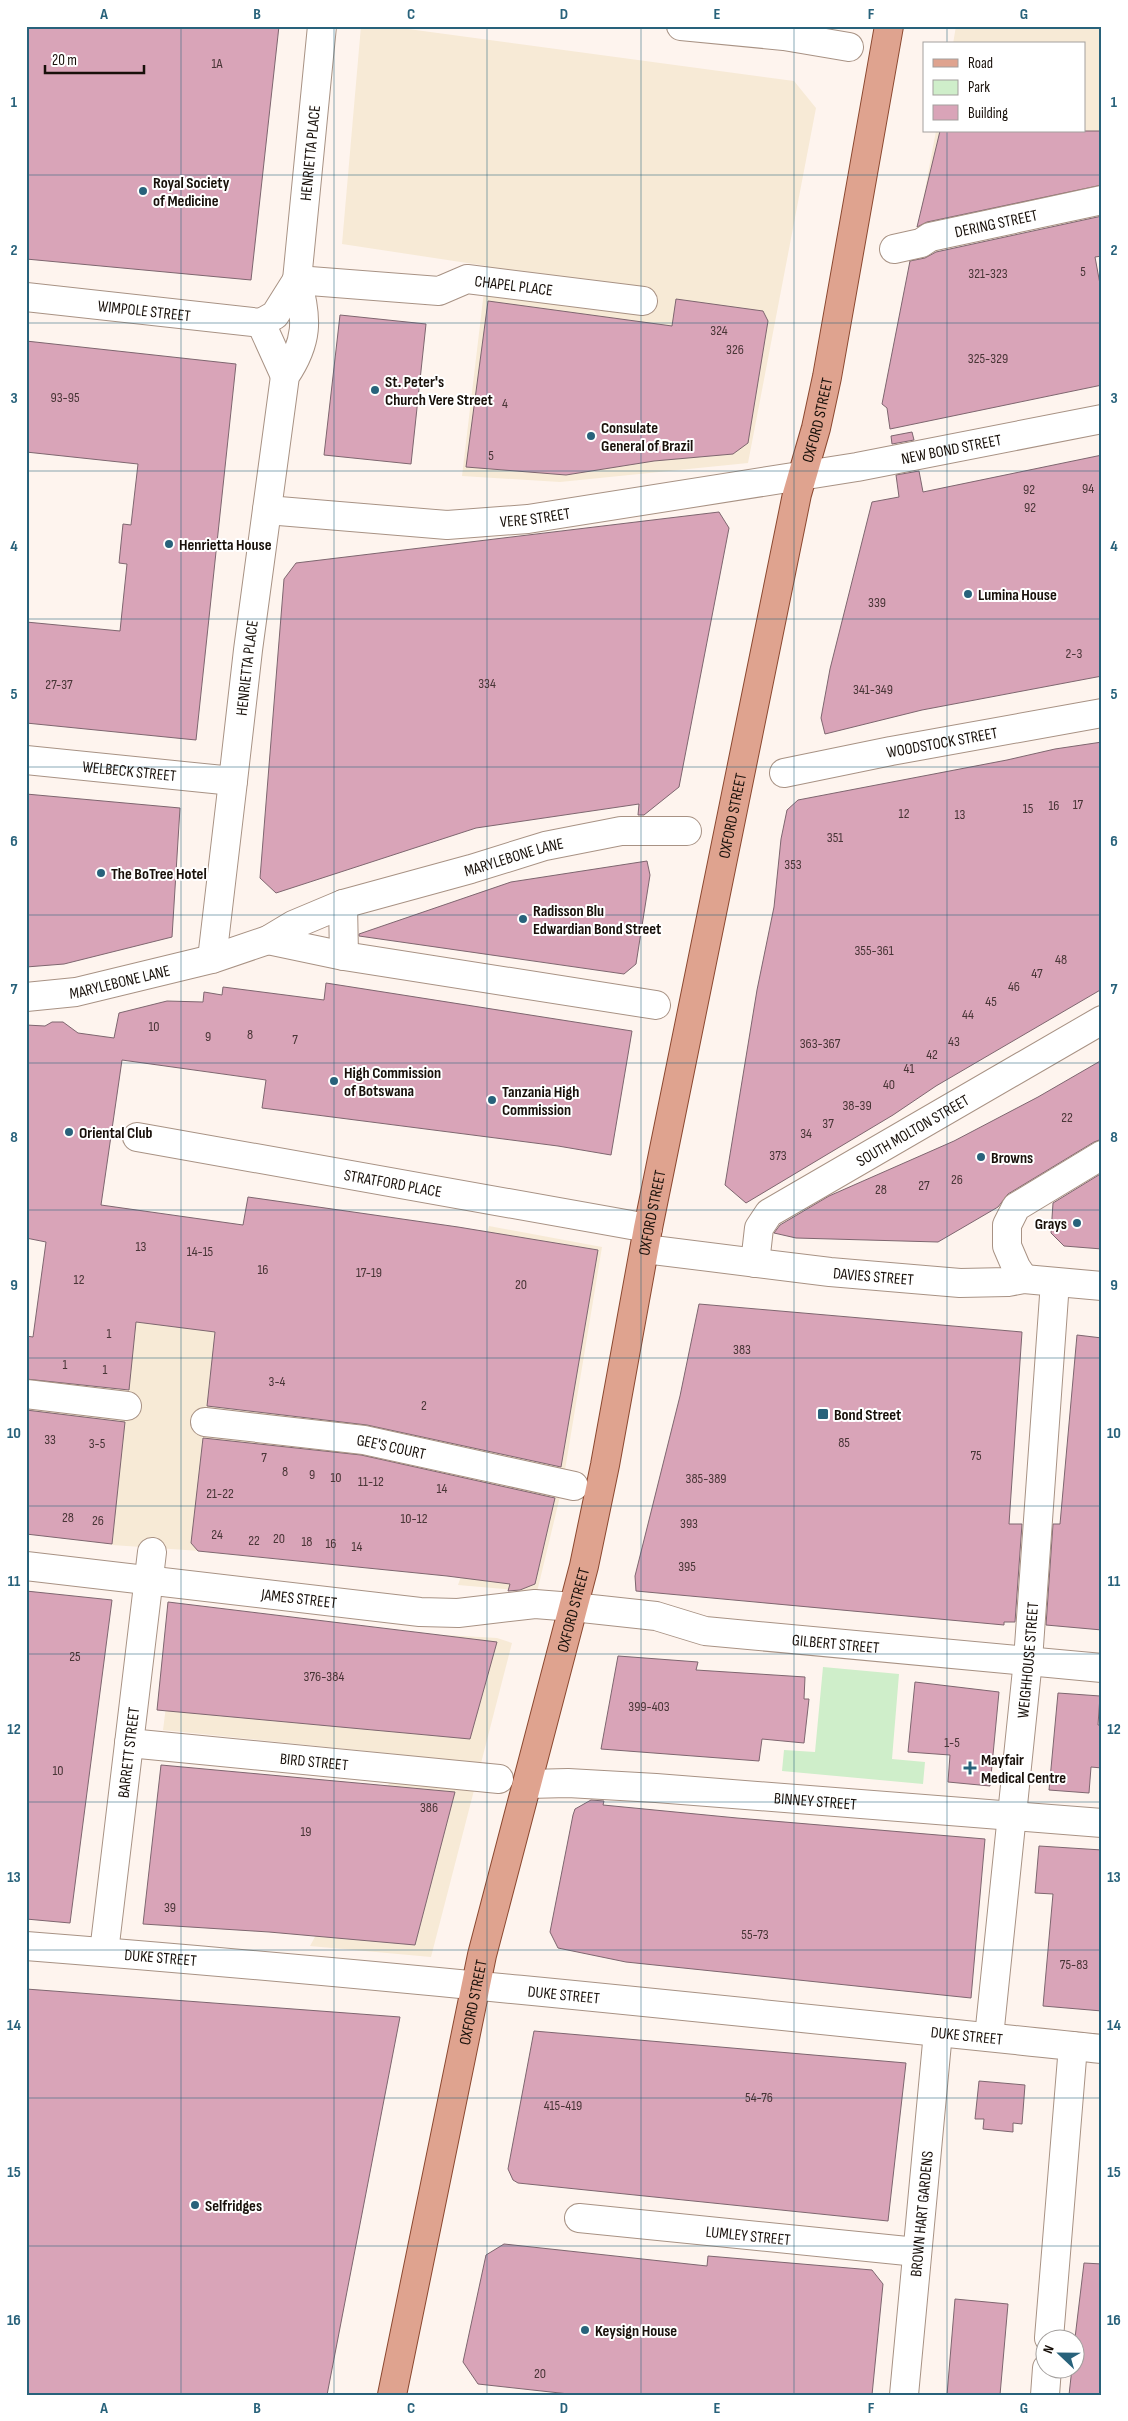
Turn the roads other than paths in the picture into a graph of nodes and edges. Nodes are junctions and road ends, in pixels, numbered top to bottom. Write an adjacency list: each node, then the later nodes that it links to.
1 (322, 26): 7 (street, HENRIETTA PLACE)
2 (682, 26): 4 (street)
3 (889, 26): 13 (main road, OXFORD STREET)
4 (849, 47)
5 (1102, 200): 6 (street, DERING STREET)
6 (894, 248)
7 (297, 280): 9 (street, CHAPEL PLACE); 10 (street, HENRIETTA PLACE); 11 (street, HENRIETTA PLACE)
8 (26, 297): 10 (street, WIMPOLE STREET)
9 (643, 301)
10 (261, 323): 11 (street)
11 (285, 376): 14 (street, HENRIETTA PLACE)
12 (1102, 419): 13 (street, NEW BOND STREET)
13 (801, 476): 14 (street, VERE STREET); 29 (main road, OXFORD STREET)
14 (267, 510): 18 (street, HENRIETTA PLACE)
15 (1102, 713): 17 (street, WOODSTOCK STREET)
16 (26, 760): 18 (street, WELBECK STREET)
17 (784, 773)
18 (233, 781): 23 (street, HENRIETTA PLACE)
19 (687, 831): 20 (street, MARYLEBONE LANE)
20 (343, 904): 21 (street, MARYLEBONE LANE); 22 (street)
21 (268, 940): 22 (street); 23 (street, MARYLEBONE LANE)
22 (344, 956): 25 (street)
23 (212, 959): 24 (street, MARYLEBONE LANE)
24 (26, 997)
25 (656, 1005)
26 (1102, 1020): 30 (street, SOUTH MOLTON STREET)
27 (137, 1137): 29 (street, STRATFORD PLACE)
28 (1102, 1155): 31 (street)
29 (647, 1238): 30 (street, DAVIES STREET); 40 (main road, OXFORD STREET)
30 (755, 1263): 31 (street, DAVIES STREET)
31 (1024, 1279): 32 (street, DAVIES STREET)
32 (1055, 1282): 33 (street, DAVIES STREET); 41 (street, WEIGHHOUSE STREET)
33 (1102, 1286)
34 (26, 1394): 35 (street)
35 (127, 1406)
36 (205, 1422): 37 (street, GEE'S COURT)
37 (574, 1486)
38 (150, 1565): 39 (street, JAMES STREET); 40 (street, JAMES STREET); 43 (street, BARRETT STREET)
39 (26, 1566)
40 (573, 1608): 41 (street, GILBERT STREET); 45 (main road, OXFORD STREET)
41 (1028, 1660): 42 (street, GILBERT STREET); 46 (street, WEIGHHOUSE STREET)
42 (1102, 1668)
43 (138, 1743): 44 (street, BIRD STREET); 49 (street, BARRETT STREET)
44 (499, 1779)
45 (528, 1784): 46 (street, BINNEY STREET); 50 (main road, OXFORD STREET)
46 (1012, 1816): 47 (street, BINNEY STREET); 52 (street, WEIGHHOUSE STREET)
47 (1102, 1824)
48 (26, 1946): 49 (street, DUKE STREET)
49 (104, 1952): 50 (street, DUKE STREET)
50 (475, 1986): 51 (street, DUKE STREET); 59 (main road, OXFORD STREET)
51 (938, 2032): 52 (street, DUKE STREET); 56 (street, BROWN HART GARDENS)
52 (989, 2037): 53 (street, DUKE STREET)
53 (1073, 2046): 54 (street, DUKE STREET); 57 (street)
54 (1102, 2049)
55 (579, 2218): 56 (street, LUMLEY STREET)
56 (918, 2252): 60 (street, BROWN HART GARDENS)
57 (1050, 2328)
58 (1046, 2378): 61 (street)
59 (392, 2395)
60 (904, 2395)
61 (1044, 2395)

